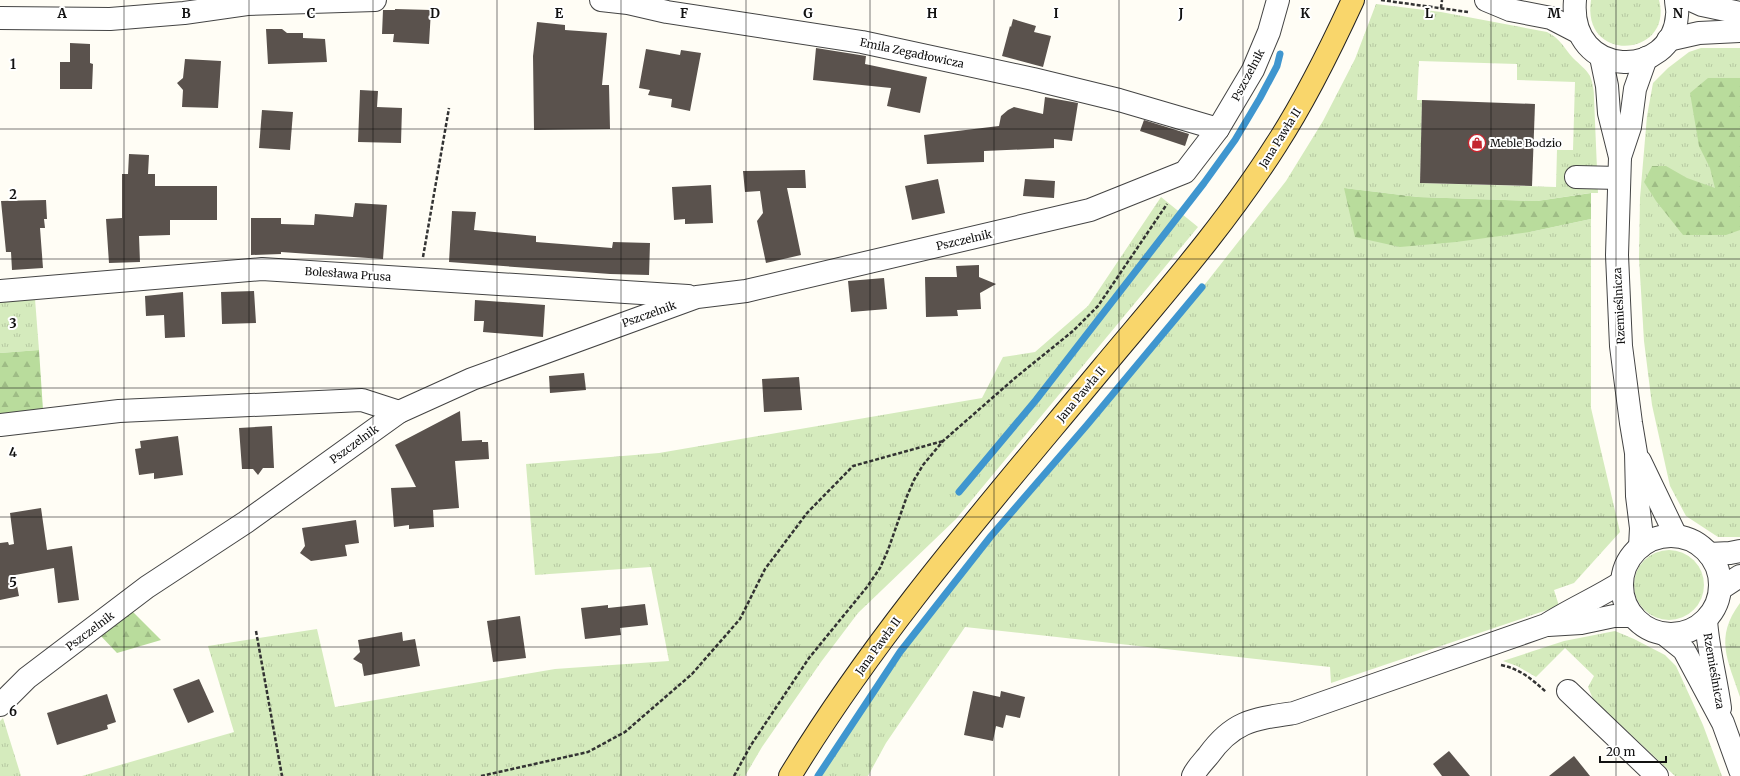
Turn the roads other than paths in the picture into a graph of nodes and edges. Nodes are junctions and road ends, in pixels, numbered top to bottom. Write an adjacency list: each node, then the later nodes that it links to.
1 (375, 0): 11 (street)
2 (601, 0): 8 (street, Emila Zegadłowicza)
3 (1278, 0): 17 (street, Pszczelnik)
4 (1353, 0): 43 (main road, Jana Pawła II)
5 (1575, 0): 13 (street)
6 (1676, 0): 14 (street)
7 (1691, 0): 10 (street)
8 (628, 2): 17 (street, Emila Zegadłowicza)
9 (1478, 6): 13 (street)
10 (1740, 13)
11 (0, 18)
12 (1740, 31): 14 (street)
13 (1578, 32): 15 (street)
14 (1668, 40): 16 (street)
15 (1601, 57): 16 (street); 18 (street, Rzemieślnicza)
16 (1646, 58): 18 (street, Rzemieślnicza)
17 (1218, 129): 21 (street, Pszczelnik)
18 (1620, 167): 19 (street); 24 (street, Rzemieślnicza)
19 (1576, 177)
20 (0, 291): 21 (street, Bolesława Prusa)
21 (697, 297): 22 (street, Pszczelnik)
22 (399, 412): 23 (street); 36 (street, Pszczelnik)
23 (0, 425)
24 (1636, 453): 25 (street, Rzemieślnicza); 26 (street, Rzemieślnicza)
25 (1676, 536): 26 (street); 28 (street)
26 (1640, 547): 30 (street)
27 (1740, 551): 28 (street)
28 (1709, 554): 31 (street)
29 (1740, 576): 31 (street)
30 (1622, 582): 32 (street); 34 (street)
31 (1720, 589): 33 (street)
32 (1633, 616): 34 (street); 35 (street)
33 (1706, 620): 35 (street); 40 (street, Rzemieślnicza)
34 (1546, 625): 42 (street)
35 (1664, 634): 40 (street, Rzemieślnicza)
36 (27, 678): 37 (street); 39 (street, Pszczelnik)
37 (0, 681)
38 (1568, 691): 44 (street)
39 (0, 705)
40 (1723, 723): 41 (street, Rzemieślnicza)
41 (1740, 770)
42 (1192, 775)
43 (790, 776)
44 (1657, 776)

